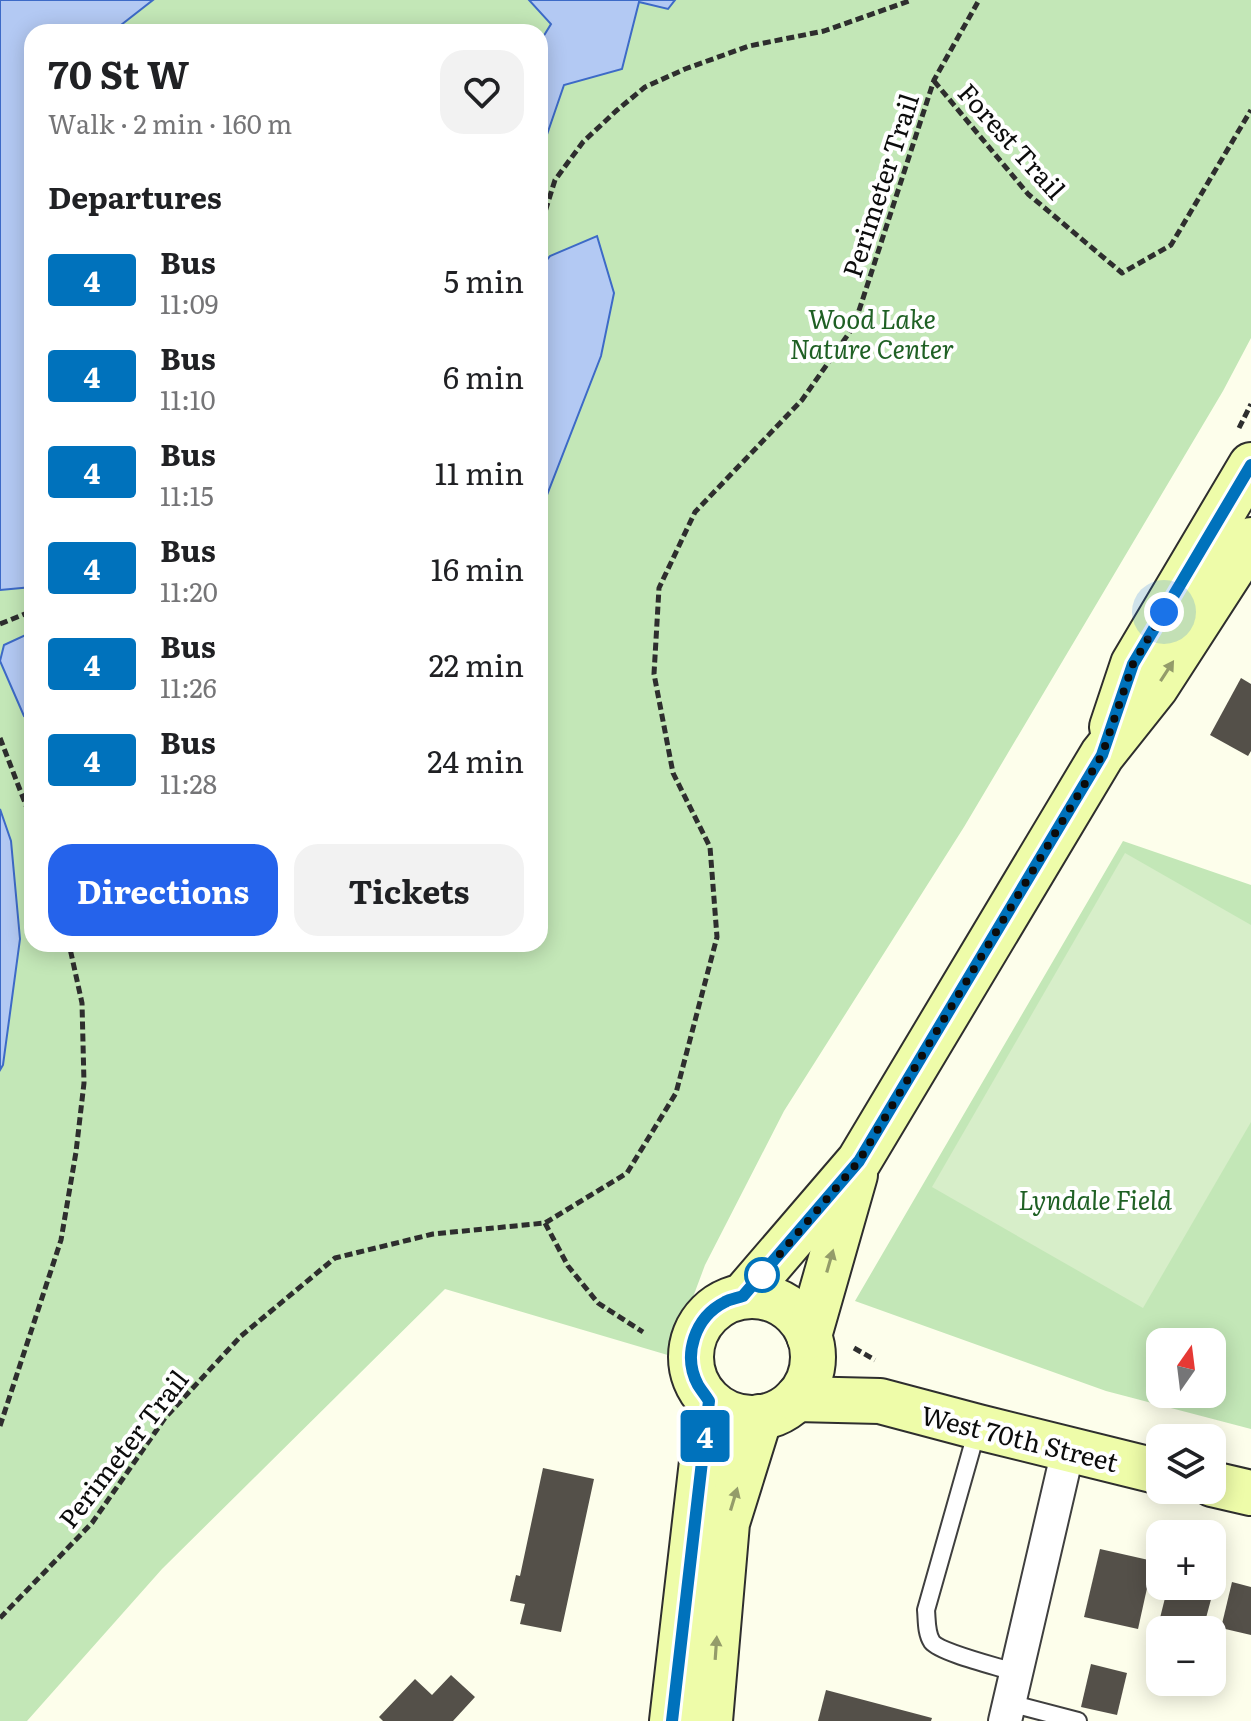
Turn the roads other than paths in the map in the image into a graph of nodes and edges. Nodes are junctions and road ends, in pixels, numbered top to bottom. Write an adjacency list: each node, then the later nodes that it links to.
1 (1251, 465): 3 (main road)
2 (1251, 540): 3 (main road, one-way to 2)
3 (1102, 755): 4 (main road)
4 (859, 1161): 5 (main road); 6 (main road, one-way to 4)
5 (743, 1296): 6 (main road); 7 (main road)
6 (811, 1342): 8 (main road, West 70th Street); 9 (main road)
7 (709, 1401): 9 (main road); 16 (main road)
8 (880, 1401): 9 (main road, West 70th Street); 10 (main road, West 70th Street)
9 (778, 1408): 17 (main road, one-way to 9)
10 (978, 1427): 11 (main road, West 70th Street); 15 (lane)
11 (1068, 1450): 12 (main road, West 70th Street); 15 (street)
12 (1146, 1469)
13 (1226, 1487): 14 (main road)
14 (1251, 1493)
15 (1010, 1699): 18 (lane)
16 (672, 1721)
17 (710, 1721)
18 (1078, 1721)

